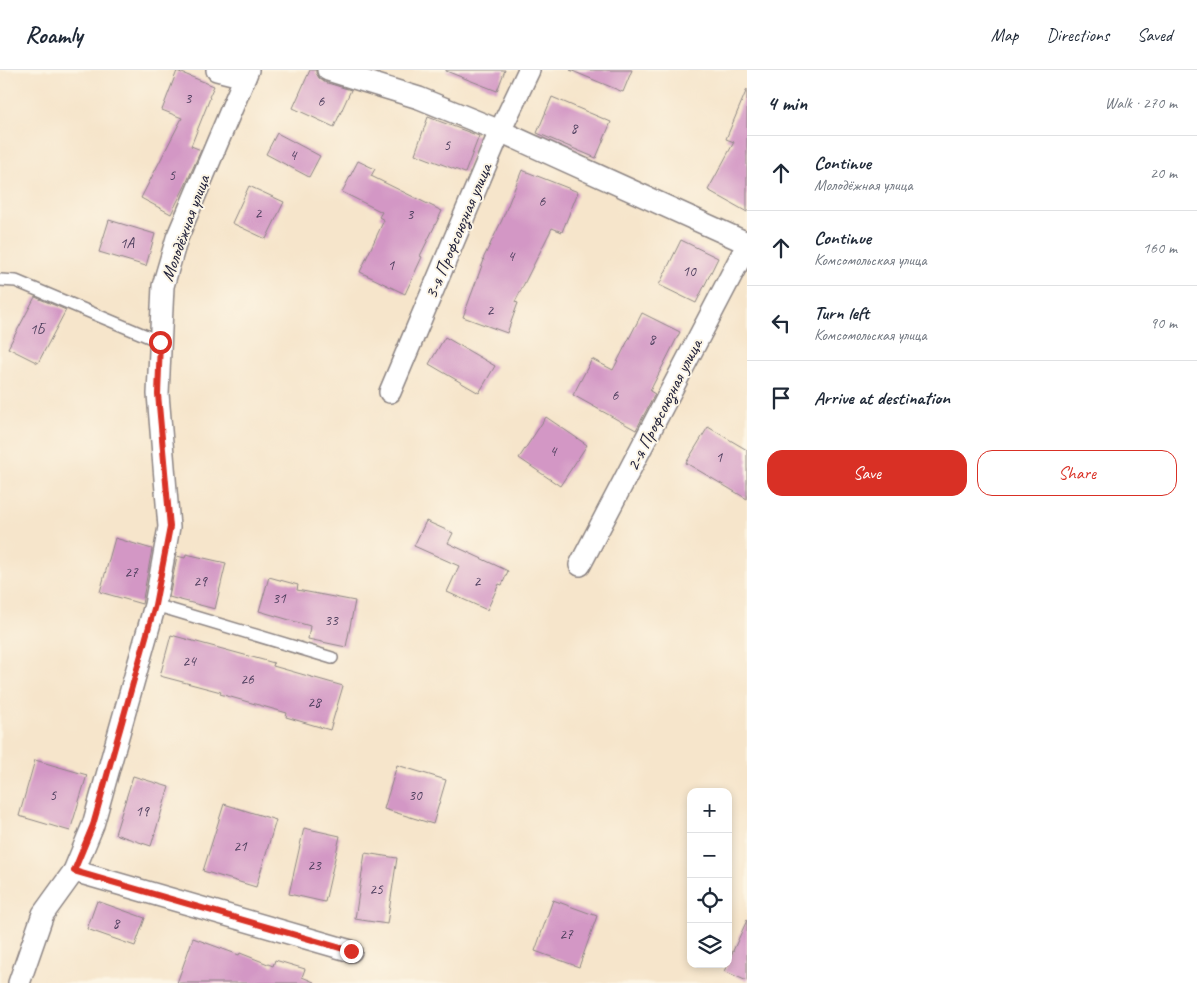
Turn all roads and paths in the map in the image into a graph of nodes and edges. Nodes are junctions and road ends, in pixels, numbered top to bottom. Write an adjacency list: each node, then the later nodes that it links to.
1 (217, 70): 4 (street)
2 (328, 70): 5 (street)
3 (529, 70): 5 (street, 3-я Профсоюзная улица)
4 (246, 74): 8 (street, Молодёжная улица)
5 (500, 131): 6 (street); 9 (street, 3-я Профсоюзная улица)
6 (747, 244): 10 (street, 2-я Профсоюзная улица)
7 (0, 280): 8 (lane)
8 (160, 342): 11 (street, Молодёжная улица)
9 (390, 392)
10 (580, 565)
11 (155, 605): 12 (lane); 13 (street, Молодёжная улица)
12 (332, 658)
13 (74, 871): 14 (street); 15 (street, Молодёжная улица)
14 (351, 951)
15 (19, 983)

